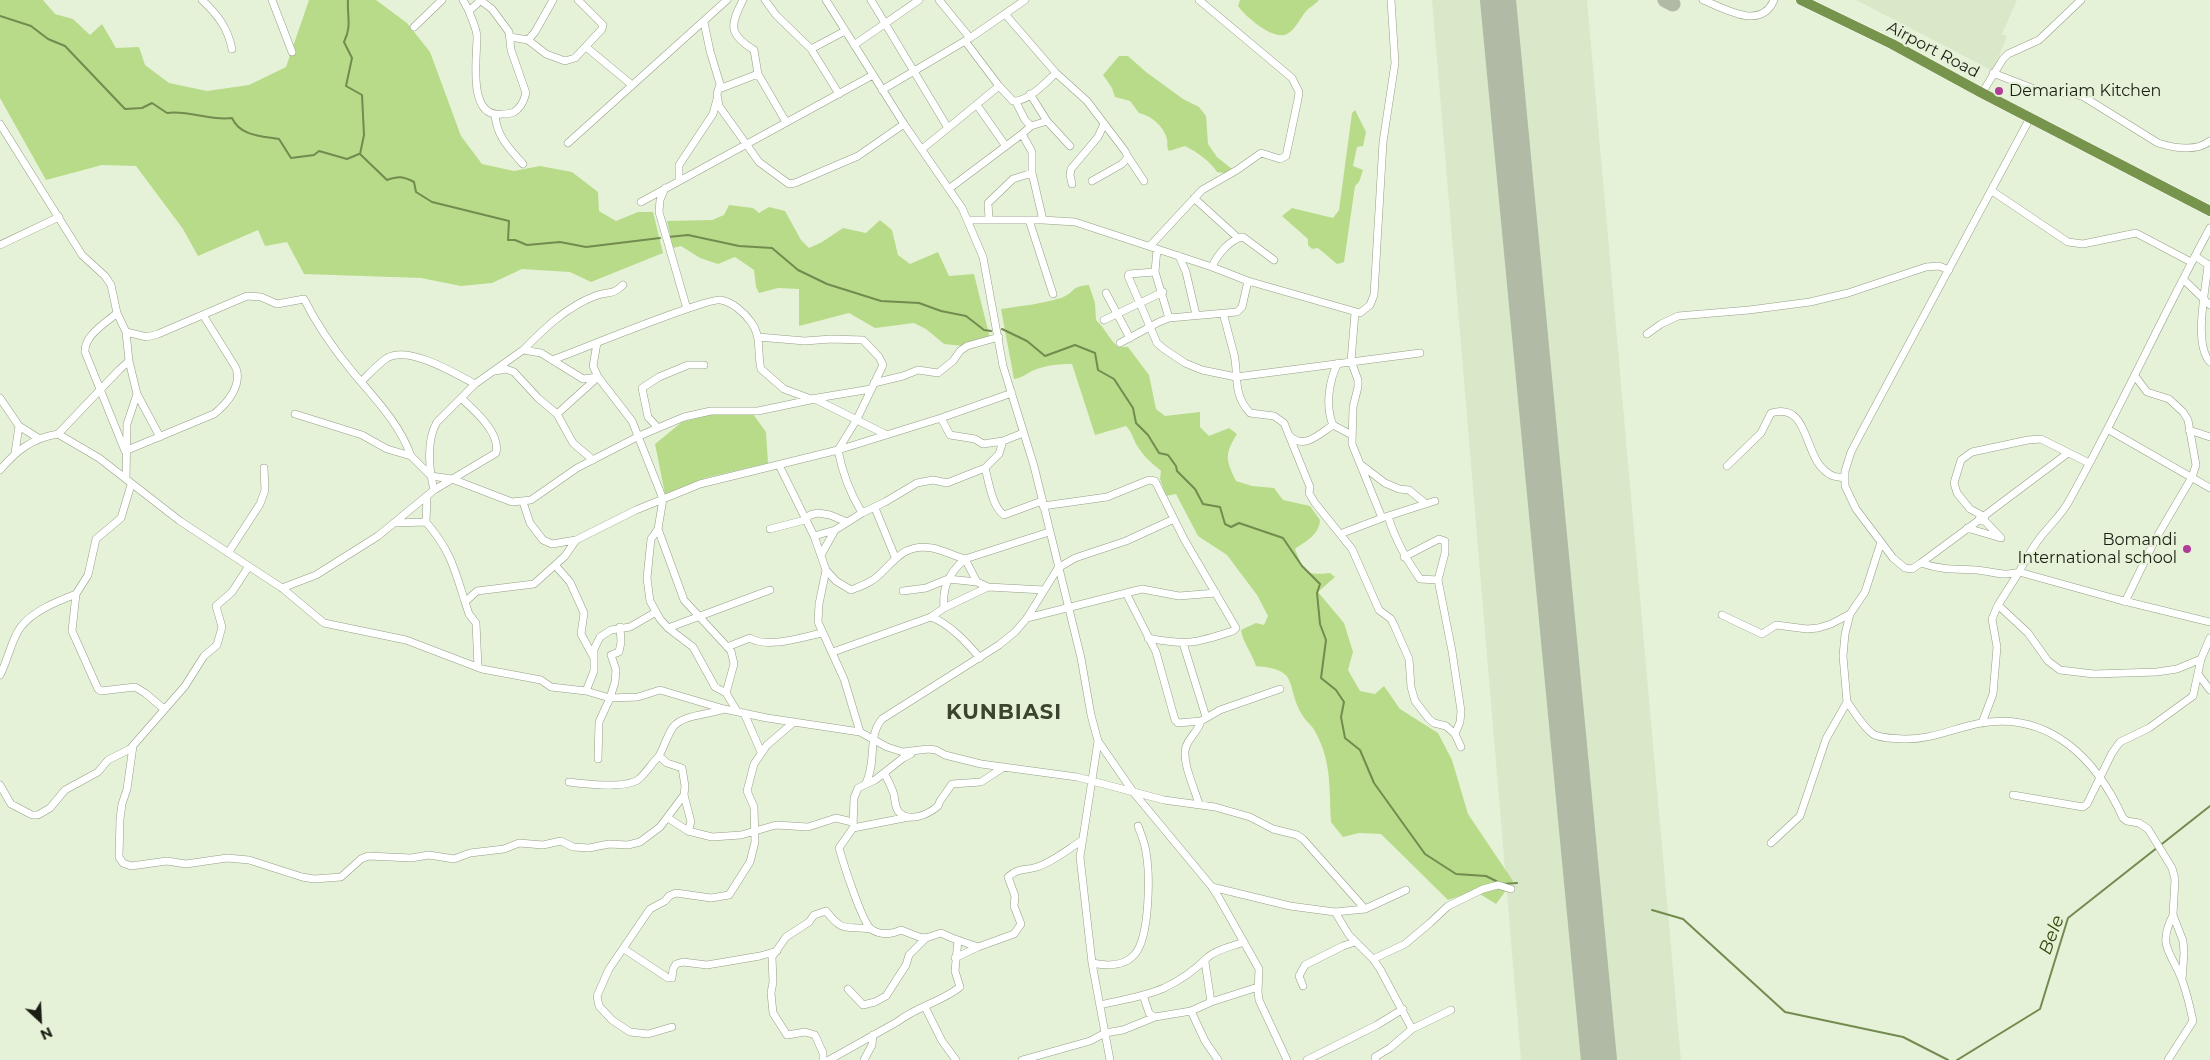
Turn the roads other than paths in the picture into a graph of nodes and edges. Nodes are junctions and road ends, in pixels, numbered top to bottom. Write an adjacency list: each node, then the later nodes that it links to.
1 (202, 0): 33 (street)
2 (272, 0): 35 (street)
3 (442, 0): 26 (street)
4 (463, 0): 22 (street)
5 (480, 0): 22 (street); 28 (street)
6 (553, 0): 30 (street)
7 (578, 0): 32 (street)
8 (727, 0): 24 (street)
9 (743, 0): 38 (street)
10 (765, 0): 34 (street)
11 (826, 0): 27 (street)
12 (871, 0): 25 (street)
13 (919, 0): 25 (street)
14 (939, 0): 29 (street)
15 (1025, 0): 23 (street)
16 (1199, 0): 77 (street)
17 (1390, 0): 107 (street)
18 (1704, 0): 19 (street)
19 (1774, 0)
20 (1801, 0): 45 (highway, Airport Road)
21 (2080, 0): 37 (street)
22 (468, 11): 51 (street)
23 (1005, 14): 29 (street); 39 (street)
24 (704, 22): 41 (street); 43 (street)
25 (887, 23): 31 (street); 36 (street)
26 (414, 27)
27 (845, 31): 31 (street); 34 (street)
28 (510, 37): 30 (street); 51 (street)
29 (968, 39): 36 (street); 42 (street)
30 (528, 40): 32 (street)
31 (854, 45): 40 (street)
32 (586, 47): 41 (street)
33 (232, 48)
34 (811, 49): 46 (street)
35 (292, 52)
36 (913, 72): 44 (street); 59 (street)
37 (1993, 73): 45 (street); 61 (street)
38 (758, 74): 43 (street); 54 (street)
39 (1056, 74): 47 (street); 57 (street)
40 (873, 75): 44 (street); 46 (street)
41 (632, 85): 62 (street)
42 (999, 86): 49 (street); 50 (street)
43 (719, 89): 48 (street)
44 (882, 90): 56 (street)
45 (1982, 93): 52 (highway, Airport Road)
46 (839, 94): 54 (street)
47 (1030, 94): 49 (street); 53 (street)
48 (717, 99): 63 (street); 70 (street)
49 (1016, 102): 58 (street)
50 (977, 105): 59 (street); 64 (street)
51 (495, 115): 68 (street)
52 (2030, 118): 76 (street); 79 (highway, Airport Road)
53 (1047, 121): 58 (street); 65 (street)
54 (786, 122): 63 (street)
55 (0, 124): 80 (street)
56 (904, 124): 63 (street); 66 (street)
57 (1104, 124): 67 (street); 73 (street)
58 (1031, 126): 60 (street)
59 (948, 128): 66 (street)
60 (1022, 134): 64 (street); 69 (street)
61 (2210, 141)
62 (568, 143)
63 (745, 144): 70 (street)
64 (1005, 145): 75 (street)
65 (1070, 146)
66 (922, 149): 75 (street)
67 (1128, 157): 71 (street); 72 (street)
68 (523, 164)
69 (1032, 173): 82 (street); 84 (street)
70 (679, 181): 74 (street)
71 (1092, 181)
72 (1144, 181)
73 (1072, 184)
74 (665, 188): 78 (street); 104 (street)
75 (950, 188): 81 (street)
76 (1992, 191): 90 (street); 94 (street)
77 (1194, 198): 86 (street); 88 (street)
78 (641, 202)
79 (2210, 211)
80 (59, 217): 87 (street); 105 (street)
81 (968, 220): 82 (street); 117 (street)
82 (990, 220): 83 (street)
83 (1029, 220): 84 (street); 101 (street)
84 (1043, 220): 88 (street)
85 (2210, 228): 90 (street)
86 (1238, 238): 91 (street); 93 (street)
87 (0, 245)
88 (1153, 247): 89 (street); 95 (street)
89 (1178, 256): 93 (street); 110 (street)
90 (2193, 259): 92 (street); 96 (street)
91 (1274, 260)
92 (2209, 265): 102 (street)
93 (1212, 267): 97 (street)
94 (1949, 270): 115 (street); 176 (street)
95 (1155, 272): 99 (street); 103 (street)
96 (2183, 279): 102 (street); 130 (street)
97 (1248, 281): 106 (street); 107 (street)
98 (623, 285): 121 (street)
99 (1163, 292): 103 (street); 111 (street)
100 (1106, 293): 108 (street)
101 (1053, 294)
102 (2207, 302): 126 (street)
103 (1140, 304): 108 (street); 113 (street)
104 (687, 309): 116 (street); 119 (street)
105 (117, 313): 114 (street); 136 (street)
106 (1223, 313): 110 (street); 131 (street)
107 (1355, 313): 125 (street)
108 (1117, 314): 112 (street); 118 (street)
109 (203, 315): 114 (street); 133 (street); 157 (street)
110 (1196, 315): 111 (street)
111 (1169, 318): 113 (street)
112 (1104, 320)
113 (1151, 327): 118 (street); 131 (street)
114 (126, 332): 124 (street)
115 (1647, 334)
116 (758, 337): 135 (street); 141 (street)
117 (999, 337): 135 (street); 137 (street)
118 (1130, 338): 120 (street)
119 (597, 343): 123 (street); 132 (street)
120 (1120, 343)
121 (523, 350): 123 (street); 129 (street)
122 (1420, 353): 125 (street)
123 (552, 360): 132 (street)
124 (130, 361): 136 (street); 138 (street)
125 (1351, 361): 127 (street); 156 (street)
126 (2210, 362)
127 (1338, 363): 131 (street); 146 (street)
128 (704, 365): 148 (street)
129 (492, 371): 134 (street); 143 (street)
130 (2135, 376): 149 (street); 150 (street)
131 (1236, 377): 155 (street)
132 (598, 378): 143 (street); 154 (street)
133 (361, 382): 134 (street); 165 (street)
134 (476, 384): 140 (street)
135 (873, 386): 141 (street); 145 (street)
136 (100, 391): 152 (street); 161 (street)
137 (1012, 393): 144 (street); 151 (street)
138 (138, 394): 157 (street); 161 (street)
139 (0, 398): 147 (street)
140 (461, 398): 174 (street); 177 (street)
141 (810, 399): 145 (street); 148 (street)
142 (295, 414): 165 (street)
143 (557, 414): 166 (street)
144 (941, 418): 153 (street); 160 (street)
145 (857, 419): 153 (street); 162 (street)
146 (1333, 425): 155 (street); 156 (street)
147 (19, 426): 159 (street); 163 (street)
148 (658, 428): 154 (street)
149 (2109, 430): 167 (street); 175 (street)
150 (2189, 430): 158 (street); 175 (street)
151 (1023, 433): 160 (street); 186 (street)
152 (58, 434): 159 (street); 178 (street)
153 (885, 434): 162 (street)
154 (639, 436): 166 (street); 182 (street)
155 (1290, 436): 201 (street)
156 (1352, 436): 168 (street)
157 (160, 437): 161 (street)
158 (2210, 437)
159 (38, 438): 163 (street)
160 (1003, 441): 172 (street)
161 (125, 450): 178 (street)
162 (838, 450): 169 (street); 188 (street)
163 (15, 453): 173 (street)
164 (2068, 453): 167 (street); 190 (street); 190 (street)
165 (411, 456): 174 (street)
166 (593, 460): 184 (street)
167 (2089, 462): 215 (street)
168 (1360, 464): 185 (street); 189 (street)
169 (779, 465): 182 (street); 192 (street)
170 (1727, 466): 176 (street)
171 (264, 468): 205 (street)
172 (984, 468): 186 (street); 187 (street)
173 (0, 470)
174 (431, 476): 177 (street); 180 (street)
175 (2192, 477): 179 (street); 228 (street)
176 (1844, 478): 204 (street)
177 (452, 479): 180 (street); 184 (street)
178 (129, 482): 205 (street); 226 (street)
179 (2210, 488)
180 (434, 490): 181 (street)
181 (427, 496): 193 (street); 195 (street)
182 (663, 499): 197 (street); 203 (street)
183 (1435, 501): 185 (street)
184 (523, 502): 203 (street)
185 (1425, 503): 189 (street)
186 (1043, 504): 191 (street); 200 (street)
187 (875, 508): 188 (street); 207 (street)
188 (862, 513): 194 (street)
189 (1385, 517): 201 (street); 208 (street)
190 (1982, 518): 196 (street); 196 (street)
191 (1174, 519): 213 (street); 225 (street)
192 (805, 520): 194 (street); 198 (street); 202 (street)
193 (426, 522): 195 (street); 227 (street)
194 (848, 522): 199 (street)
195 (394, 523): 220 (street)
196 (1967, 528): 210 (street)
197 (658, 529): 232 (street); 235 (street)
198 (770, 529)
199 (834, 530): 202 (street); 206 (street)
200 (1049, 532): 209 (street); 213 (street)
201 (1340, 534): 266 (street)
202 (814, 536): 206 (street)
203 (576, 540): 212 (street)
204 (1882, 542): 210 (street); 233 (street)
205 (228, 553): 211 (street)
206 (821, 555): 214 (street)
207 (895, 557): 209 (street); 214 (street)
208 (1404, 557): 217 (street); 217 (street)
209 (965, 559): 216 (street); 218 (street)
210 (1921, 563): 215 (street)
211 (249, 566): 220 (street); 260 (street)
212 (555, 566): 227 (street); 248 (street)
213 (1058, 568): 223 (street); 230 (street)
214 (826, 570): 241 (street)
215 (2019, 572): 228 (street); 229 (street)
216 (948, 579): 218 (street); 222 (street); 231 (street)
217 (1438, 580): 266 (street)
218 (977, 582): 219 (street)
219 (988, 587): 223 (street); 231 (street)
220 (282, 588): 250 (street)
221 (770, 590): 235 (street)
222 (903, 590)
223 (1044, 590): 237 (street)
224 (1126, 593): 225 (street); 230 (street); 242 (street)
225 (1216, 593): 244 (street)
226 (76, 594): 252 (street); 260 (street)
227 (465, 602): 250 (street)
228 (2125, 602): 238 (street)
229 (1998, 605): 249 (street); 264 (street)
230 (1068, 607): 237 (street); 268 (street)
231 (944, 608): 236 (street)
232 (656, 612): 239 (street); 240 (street)
233 (1850, 614): 234 (street); 258 (street)
234 (1722, 615)
235 (699, 617): 240 (street); 245 (street)
236 (931, 617): 246 (street); 247 (street)
237 (1027, 618): 247 (street)
238 (2210, 622)
239 (620, 627): 248 (street); 257 (street)
240 (668, 628): 256 (street)
241 (822, 633): 245 (street); 246 (street)
242 (1148, 638): 244 (street); 262 (street)
243 (2210, 638): 249 (street)
244 (1183, 643): 262 (street)
245 (727, 646): 256 (street)
246 (833, 652): 265 (street)
247 (980, 658): 267 (street)
248 (594, 659): 255 (street)
249 (2201, 659): 251 (street)
250 (478, 667): 255 (street)
251 (2198, 674): 254 (street); 278 (street)
252 (0, 675)
253 (1280, 689): 262 (street)
254 (2210, 690)
255 (586, 691): 257 (street)
256 (726, 693): 261 (street)
257 (610, 698): 259 (street); 274 (street)
258 (1847, 702): 264 (street); 294 (street)
259 (724, 708): 261 (street); 273 (street)
260 (164, 709): 269 (street)
261 (741, 712): 263 (street); 271 (street)
262 (1203, 719): 286 (street)
263 (794, 722): 265 (street); 271 (street)
264 (1982, 723): 278 (street)
265 (860, 732): 267 (street)
266 (1455, 734): 270 (street)
267 (873, 740): 272 (street); 276 (street)
268 (1098, 742): 279 (street); 283 (street)
269 (133, 746): 282 (street); 288 (street)
270 (1462, 747)
271 (761, 752): 292 (street)
272 (915, 752): 275 (street); 277 (street)
273 (659, 756): 280 (street); 284 (street)
274 (598, 759)
275 (1004, 767): 279 (street); 287 (street)
276 (871, 772): 277 (street); 281 (street)
277 (883, 774): 281 (street); 287 (street)
278 (2101, 777): 285 (street); 300 (street)
279 (1093, 781): 283 (street); 293 (street)
280 (569, 782)
281 (866, 783): 289 (street)
282 (0, 785)
283 (1134, 793): 286 (street); 295 (street)
284 (684, 795): 288 (street); 291 (street)
285 (2013, 795)
286 (1199, 804): 298 (street)
287 (909, 817): 289 (street)
288 (668, 818): 291 (street)
289 (852, 825): 292 (street); 301 (street)
290 (1138, 826): 311 (street)
291 (688, 831): 292 (street)
292 (755, 832): 307 (street)
293 (1081, 841): 306 (street); 311 (street)
294 (1771, 843)
295 (1212, 886): 299 (street); 304 (street)
296 (1512, 889): 310 (street)
297 (1406, 890): 298 (street)
298 (1365, 909): 299 (street)
299 (1335, 912): 305 (street)
300 (2173, 915): 313 (street); 313 (street)
301 (871, 929): 302 (street); 308 (street)
302 (926, 938): 303 (street); 316 (street)
303 (958, 940): 306 (street); 309 (street)
304 (1244, 942): 312 (street); 315 (street)
305 (1355, 942): 310 (street); 314 (street)
306 (978, 947): 309 (street)
307 (624, 948): 308 (street); 325 (street)
308 (777, 951): 330 (street)
309 (955, 958): 320 (street)
310 (1373, 959): 321 (street)
311 (1092, 962): 319 (street)
312 (1205, 962): 317 (street); 318 (street)
313 (2182, 980): 340 (street)
314 (1303, 986)
315 (1258, 987): 318 (street); 337 (street)
316 (848, 989)
317 (1143, 996): 319 (street); 324 (street)
318 (1211, 1002): 323 (street)
319 (1100, 1005): 327 (street)
320 (925, 1006): 328 (street); 333 (street)
321 (1403, 1009): 326 (street); 338 (street)
322 (1451, 1010): 326 (street)
323 (1191, 1011): 324 (street); 336 (street)
324 (1154, 1018): 327 (street)
325 (672, 1027)
326 (1412, 1029): 339 (street)
327 (1105, 1033): 329 (street); 335 (street)
328 (874, 1035): 331 (street); 332 (street)
329 (1037, 1058): 334 (street)
330 (823, 1060)
331 (829, 1060)
332 (864, 1060)
333 (956, 1060)
334 (1022, 1060)
335 (1110, 1060)
336 (1218, 1060)
337 (1287, 1060)
338 (1307, 1060)
339 (1376, 1060)
340 (2168, 1060)

